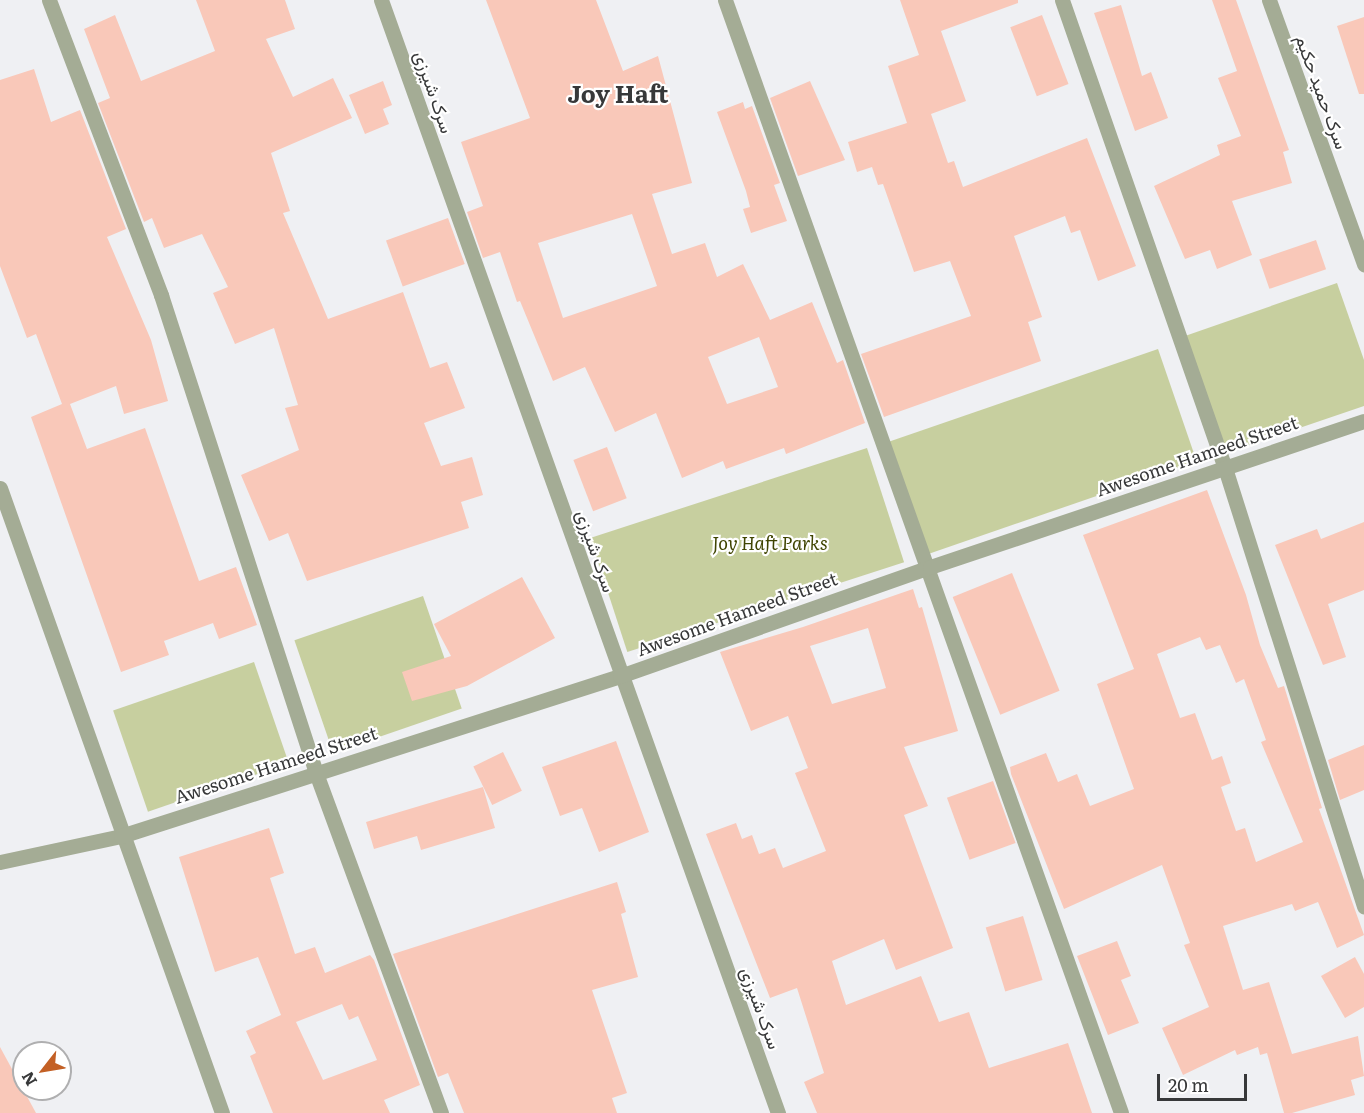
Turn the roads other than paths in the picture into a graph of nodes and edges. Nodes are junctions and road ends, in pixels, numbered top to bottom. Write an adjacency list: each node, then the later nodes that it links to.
1 (49, 0): 12 (street)
2 (381, 0): 11 (street, سرک شیرزی)
3 (725, 0): 10 (street)
4 (1062, 0): 8 (street)
5 (1269, 0): 6 (street, سرک حمید حکیم)
6 (1364, 264)
7 (1364, 421): 8 (street, Awesome Hameed Street)
8 (1225, 468): 10 (street, Awesome Hameed Street); 15 (street)
9 (0, 488): 13 (street)
10 (930, 567): 11 (street, Awesome Hameed Street); 19 (street)
11 (620, 676): 12 (street, Awesome Hameed Street); 18 (street, سرک شیرزی)
12 (316, 772): 13 (street, Awesome Hameed Street); 17 (street)
13 (121, 836): 14 (street, Awesome Hameed Street); 16 (street)
14 (0, 862)
15 (1364, 907)
16 (222, 1113)
17 (441, 1113)
18 (778, 1113)
19 (1121, 1113)

